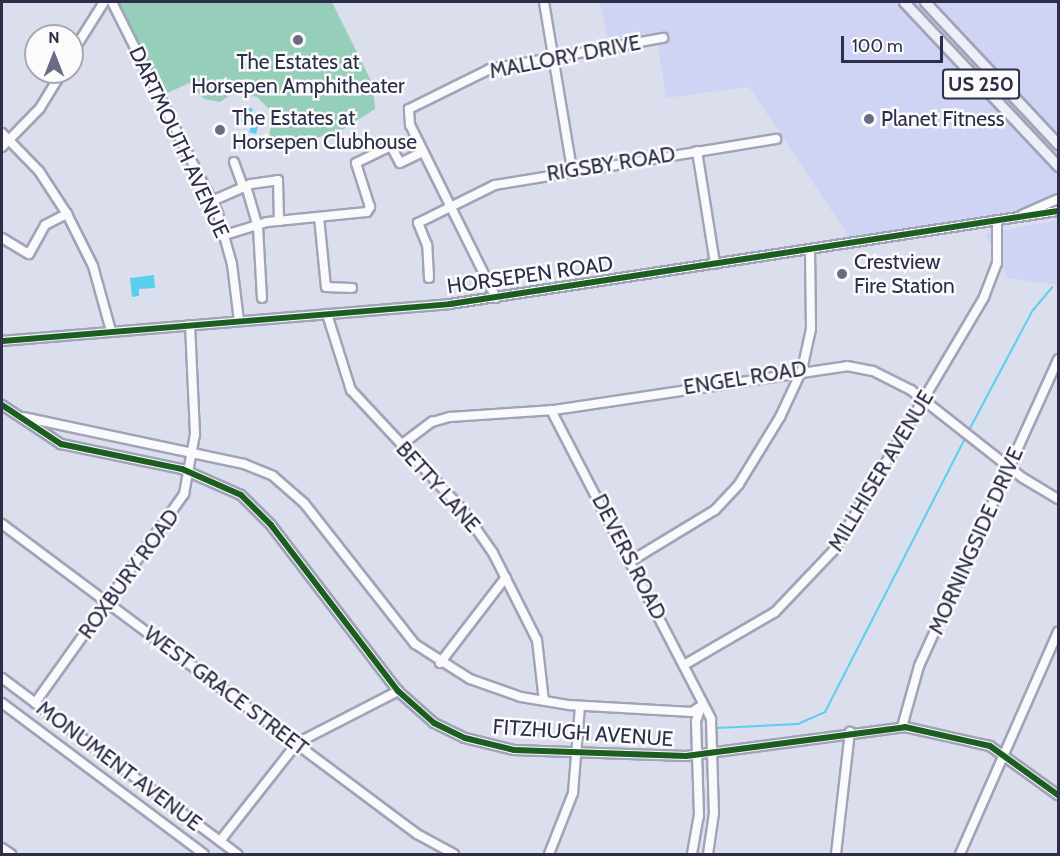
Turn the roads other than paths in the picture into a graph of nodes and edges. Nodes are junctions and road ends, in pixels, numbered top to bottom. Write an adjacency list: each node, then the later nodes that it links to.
1 (104, 2): 6 (street)
2 (112, 2): 22 (street, DARTMOUTH AVENUE)
3 (544, 2): 8 (street)
4 (904, 2): 18 (main road, US 250)
5 (925, 2): 13 (main road, US 250)
6 (84, 34)
7 (663, 38): 8 (street, MALLORY DRIVE)
8 (554, 57): 16 (street, MALLORY DRIVE); 19 (street)
9 (55, 84): 11 (street)
10 (2, 133): 11 (street)
11 (10, 139): 14 (street); 25 (street)
12 (776, 139): 15 (street, RIGSBY ROAD)
13 (1059, 144)
14 (2, 147)
15 (697, 151): 19 (street, RIGSBY ROAD); 34 (street)
16 (423, 152): 23 (street); 27 (street)
17 (234, 162): 20 (street)
18 (1059, 166)
19 (572, 170): 23 (street, RIGSBY ROAD)
20 (244, 187): 22 (street); 29 (street); 30 (street)
21 (1059, 199): 26 (street, HORSEPEN ROAD)
22 (212, 201): 31 (street, DARTMOUTH AVENUE)
23 (452, 208): 35 (street, RIGSBY ROAD); 38 (street)
24 (1059, 211): 26 (street, HORSEPEN ROAD)
25 (67, 214): 32 (street); 42 (street)
26 (1018, 216): 28 (street, HORSEPEN ROAD)
27 (320, 217): 29 (street); 36 (street)
28 (997, 220): 33 (street, HORSEPEN ROAD); 46 (street, MILLHISER AVENUE)
29 (279, 221): 30 (street)
30 (257, 224): 31 (street); 37 (street)
31 (225, 235): 40 (street, DARTMOUTH AVENUE)
32 (2, 238)
33 (810, 250): 34 (street, HORSEPEN ROAD); 45 (street)
34 (715, 264): 38 (street, HORSEPEN ROAD)
35 (429, 278)
36 (352, 288)
37 (261, 298)
38 (496, 298): 39 (street, HORSEPEN ROAD)
39 (327, 315): 40 (street, HORSEPEN ROAD); 50 (street, BETTY LANE)
40 (238, 321): 41 (street, HORSEPEN ROAD)
41 (190, 325): 42 (street, HORSEPEN ROAD); 51 (street, ROXBURY ROAD)
42 (111, 331): 43 (street, HORSEPEN ROAD)
43 (2, 341)
44 (1059, 359): 52 (street, MORNINGSIDE DRIVE)
45 (801, 370): 46 (street, ENGEL ROAD); 48 (street, ENGEL ROAD); 56 (street)
46 (925, 400): 52 (street, ENGEL ROAD); 61 (street, MILLHISER AVENUE)
47 (2, 405): 49 (street, FITZHUGH AVENUE)
48 (551, 410): 50 (street, ENGEL ROAD); 56 (street, DEVERS ROAD)
49 (22, 417): 51 (street, FITZHUGH AVENUE); 53 (street, FITZHUGH AVENUE)
50 (401, 446): 57 (street, BETTY LANE)
51 (193, 453): 53 (street, ROXBURY ROAD); 60 (street, FITZHUGH AVENUE)
52 (1009, 467): 54 (street, ENGEL ROAD); 69 (street, MORNINGSIDE DRIVE)
53 (190, 472): 58 (street, ROXBURY ROAD); 63 (street, FITZHUGH AVENUE)
54 (1059, 499)
55 (2, 524): 58 (street, WEST GRACE STREET)
56 (631, 561): 61 (street, DEVERS ROAD)
57 (506, 577): 60 (street); 64 (street, BETTY LANE)
58 (107, 602): 66 (street, ROXBURY ROAD); 71 (street, WEST GRACE STREET)
59 (1059, 632): 73 (street)
60 (440, 663): 64 (street, FITZHUGH AVENUE)
61 (684, 665): 68 (street, DEVERS ROAD)
62 (2, 678): 66 (street, MONUMENT AVENUE)
63 (398, 691): 71 (street); 72 (street, FITZHUGH AVENUE)
64 (544, 701): 67 (street, FITZHUGH AVENUE)
65 (2, 703): 81 (street, MONUMENT AVENUE)
66 (35, 703): 77 (street, MONUMENT AVENUE)
67 (580, 706): 68 (street, FITZHUGH AVENUE); 72 (street)
68 (701, 706): 74 (street, DEVERS ROAD); 75 (street)
69 (902, 727): 70 (street, FITZHUGH AVENUE); 73 (street, FITZHUGH AVENUE)
70 (850, 732): 74 (street, FITZHUGH AVENUE); 79 (street)
71 (297, 743): 77 (street); 83 (street, WEST GRACE STREET)
72 (578, 753): 75 (street, FITZHUGH AVENUE); 84 (street)
73 (1002, 753): 76 (street, FITZHUGH AVENUE); 87 (street)
74 (714, 754): 75 (street, FITZHUGH AVENUE); 86 (street, DEVERS ROAD)
75 (698, 756): 85 (street)
76 (1059, 795)
77 (220, 842): 82 (street, MONUMENT AVENUE)
78 (2, 848): 80 (street)
79 (839, 854)
80 (11, 855)
81 (204, 855)
82 (237, 855)
83 (454, 855)
84 (549, 855)
85 (692, 855)
86 (708, 855)
87 (960, 855)

